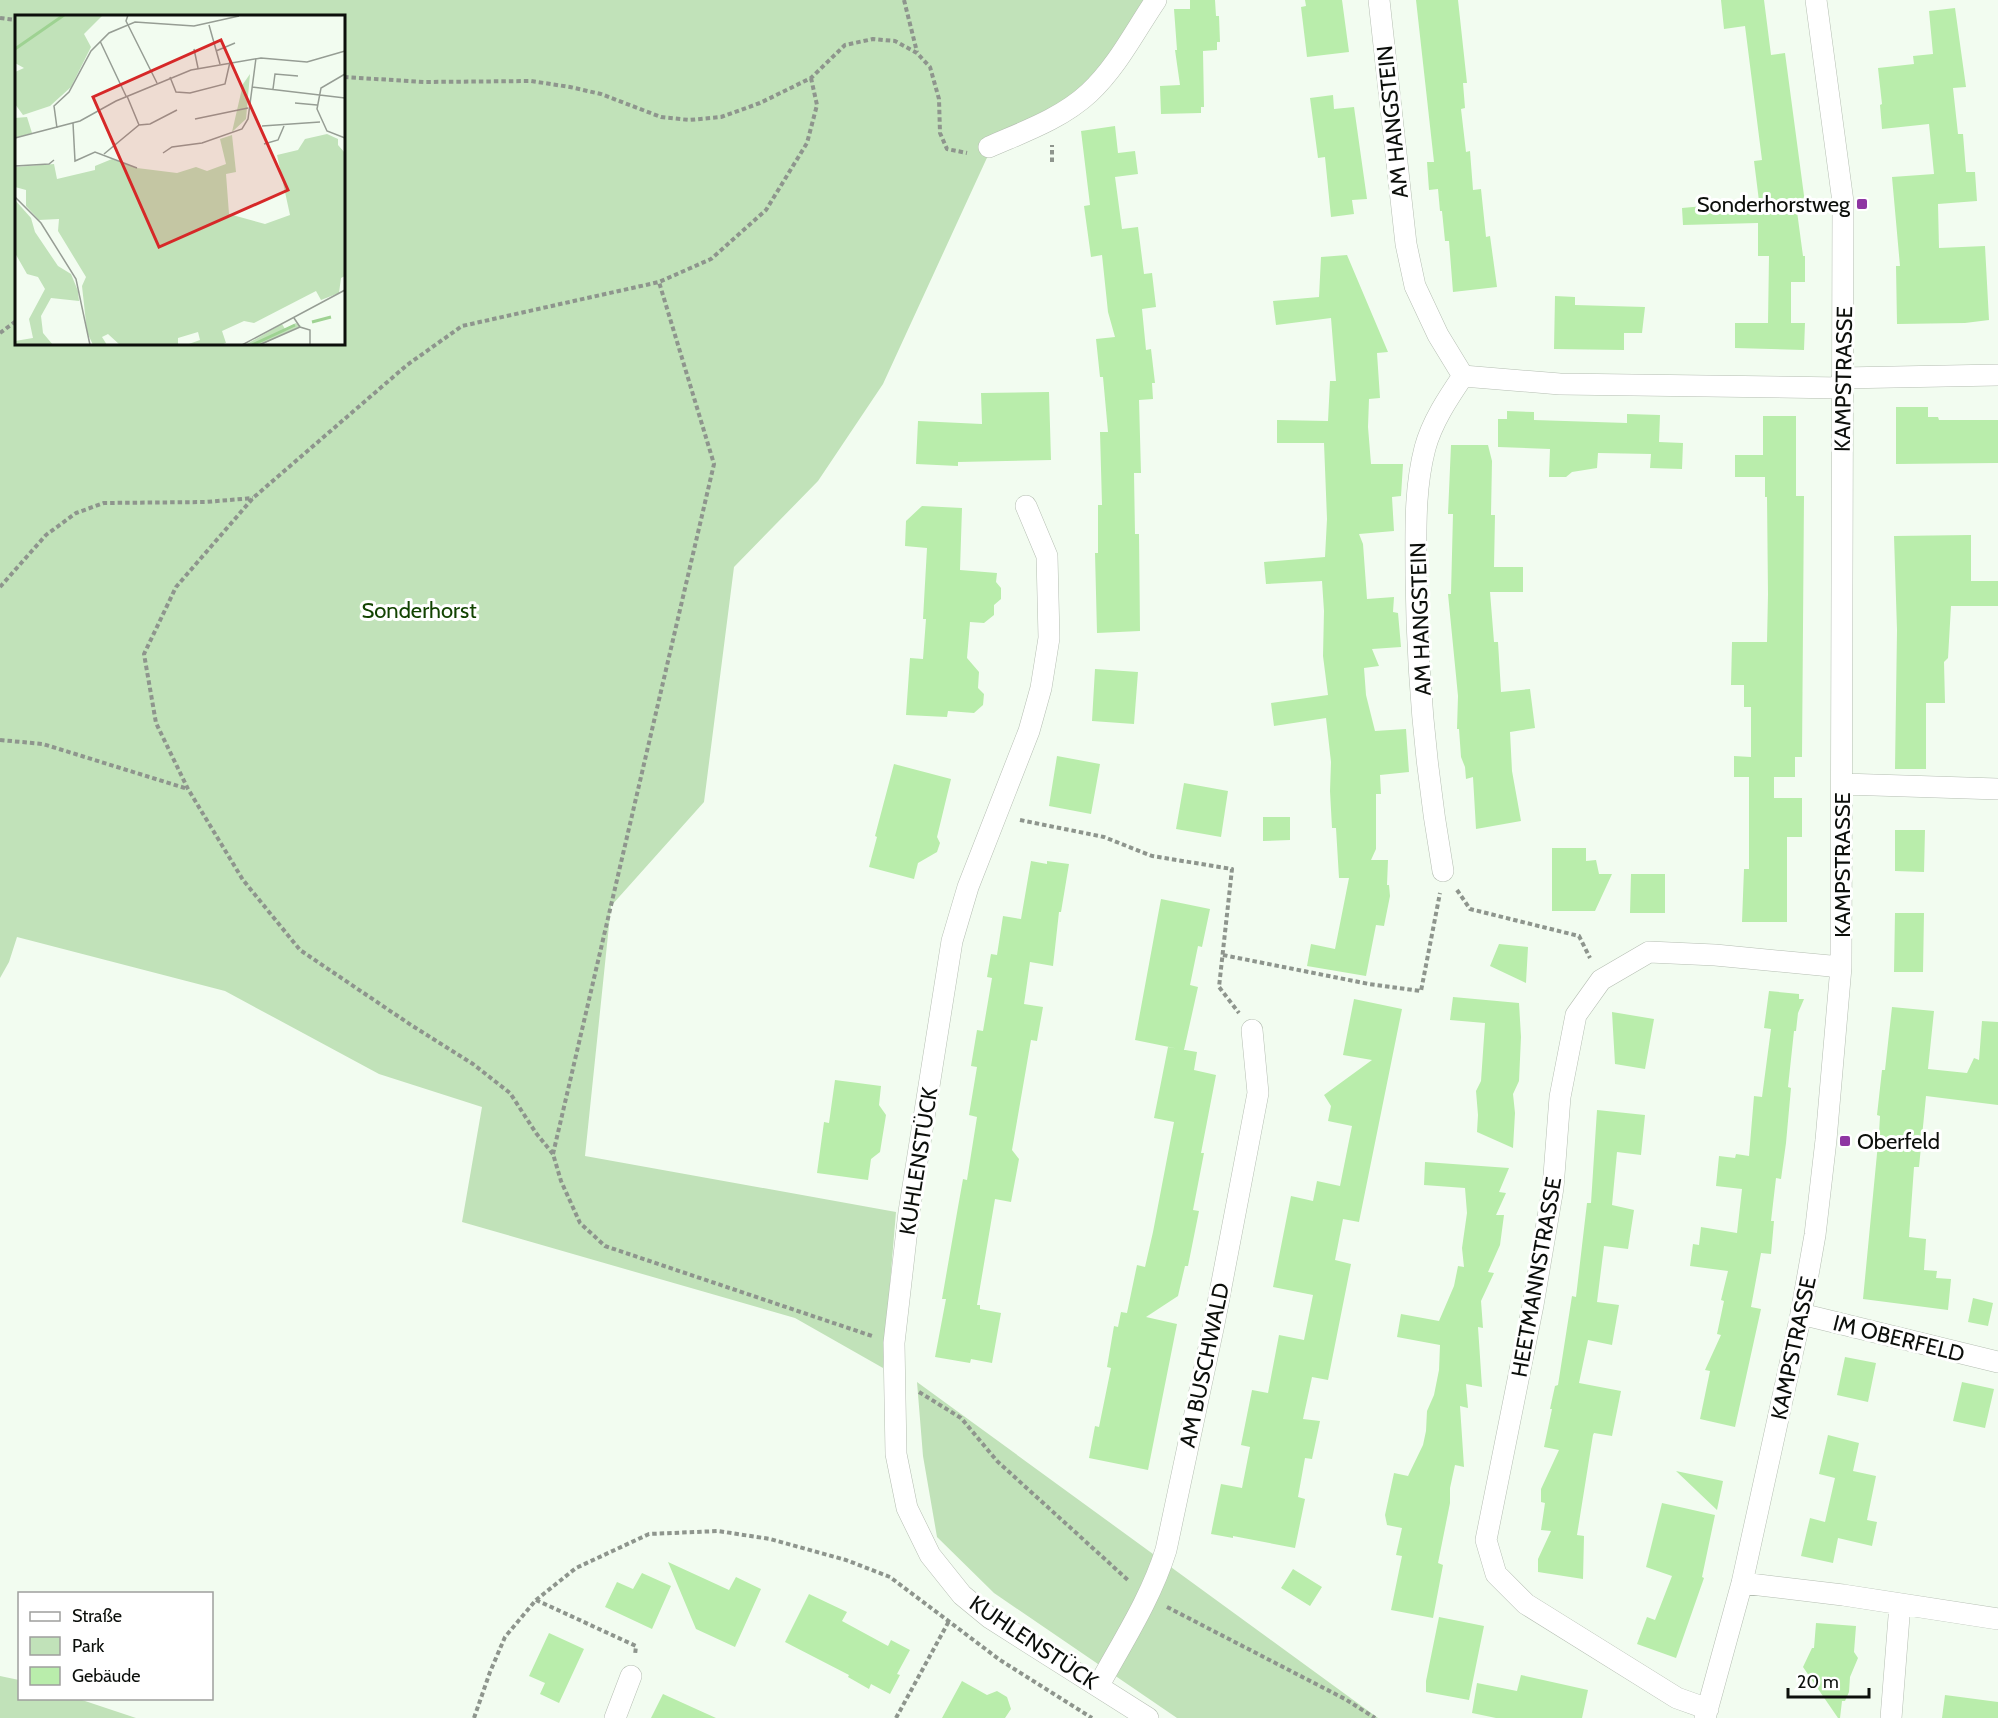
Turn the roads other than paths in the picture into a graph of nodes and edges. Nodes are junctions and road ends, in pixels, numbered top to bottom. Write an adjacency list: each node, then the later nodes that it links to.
1 (1156, 0): 4 (street)
2 (1378, 0): 6 (street, AM HANGSTEIN)
3 (1816, 0): 7 (street, KAMPSTRASSE)
4 (989, 147)
5 (1998, 375): 7 (street)
6 (1463, 376): 7 (street); 11 (street, AM HANGSTEIN)
7 (1842, 383): 9 (street, KAMPSTRASSE)
8 (1026, 506): 20 (street, KUHLENSTÜCK)
9 (1843, 784): 10 (street); 12 (street, KAMPSTRASSE)
10 (1998, 789)
11 (1443, 871)
12 (1841, 967): 14 (street, KAMPSTRASSE); 21 (street, HEETMANNSTRASSE)
13 (1252, 1030): 20 (street, AM BUSCHWALD)
14 (1801, 1314): 15 (street, IM OBERFELD); 16 (street, KAMPSTRASSE)
15 (1998, 1362)
16 (1742, 1583): 17 (street); 21 (street, KAMPSTRASSE)
17 (1900, 1604): 18 (street); 24 (street)
18 (1998, 1619)
19 (631, 1676): 22 (street)
20 (1099, 1686): 23 (street, KUHLENSTÜCK)
21 (1706, 1713)
22 (615, 1718)
23 (1148, 1718)
24 (1891, 1718)

